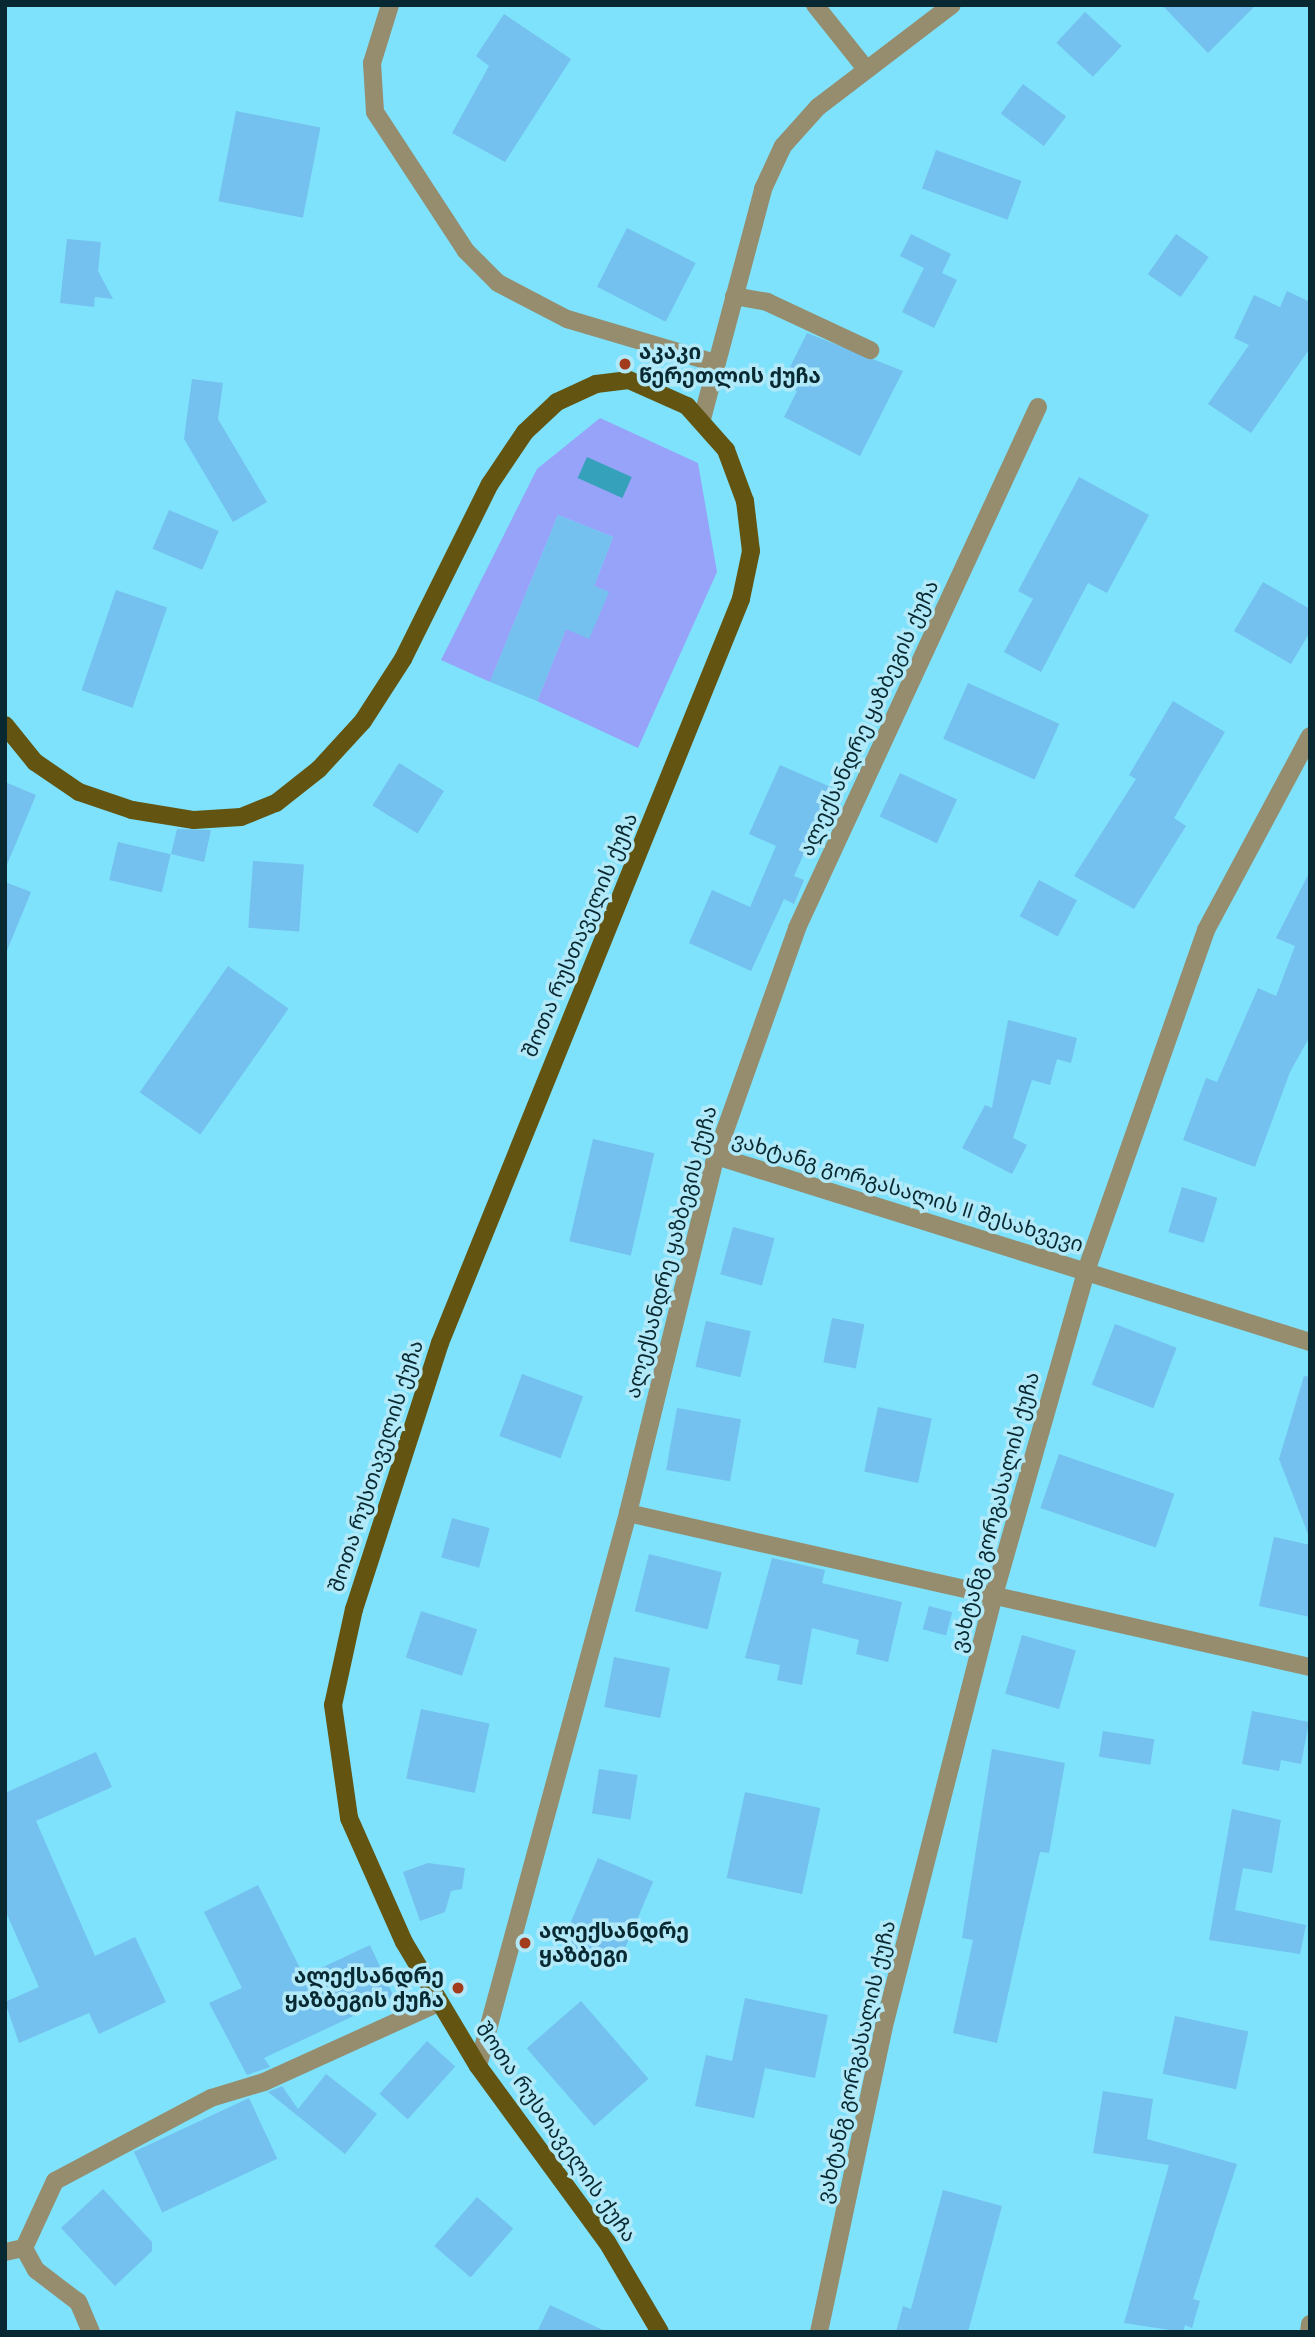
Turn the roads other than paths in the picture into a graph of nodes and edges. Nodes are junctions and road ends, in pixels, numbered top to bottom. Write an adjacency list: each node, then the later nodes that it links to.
1 (390, 5): 7 (street)
2 (815, 5): 4 (street)
3 (952, 5): 4 (street)
4 (866, 69): 5 (street)
5 (734, 296): 6 (street); 7 (street)
6 (870, 350)
7 (716, 363): 9 (street)
8 (1038, 407): 12 (street, ალექსანდრე ყაზბეგის ქუჩა)
9 (702, 419): 10 (main road, შოთა რუსთაველის ქუჩა); 18 (main road, შოთა რუსთაველის ქუჩა)
10 (5, 725)
11 (1310, 736): 13 (street, ვახტანგ გორგასალის ქუჩა)
12 (716, 1156): 13 (street, ვახტანგ გორგასალის II შესახვევი); 15 (street, ალექსანდრე ყაზბეგის ქუჩა)
13 (1086, 1271): 14 (street, ვახტანგ გორგასალის II შესახვევი); 16 (street, ვახტანგ გორგასალის ქუჩა)
14 (1310, 1342)
15 (628, 1513): 16 (street); 19 (street, ალექსანდრე ყაზბეგის ქუჩა)
16 (994, 1595): 17 (street); 25 (street, ვახტანგ გორგასალის ქუჩა)
17 (1310, 1667)
18 (440, 2002): 19 (main road, შოთა რუსთაველის ქუჩა); 20 (street)
19 (478, 2066): 24 (main road, შოთა რუსთაველის ქუჩა)
20 (24, 2248): 21 (street); 23 (street)
21 (5, 2252)
22 (1310, 2324): 26 (street)
23 (90, 2332)
24 (660, 2332)
25 (819, 2332)
26 (1309, 2332)

